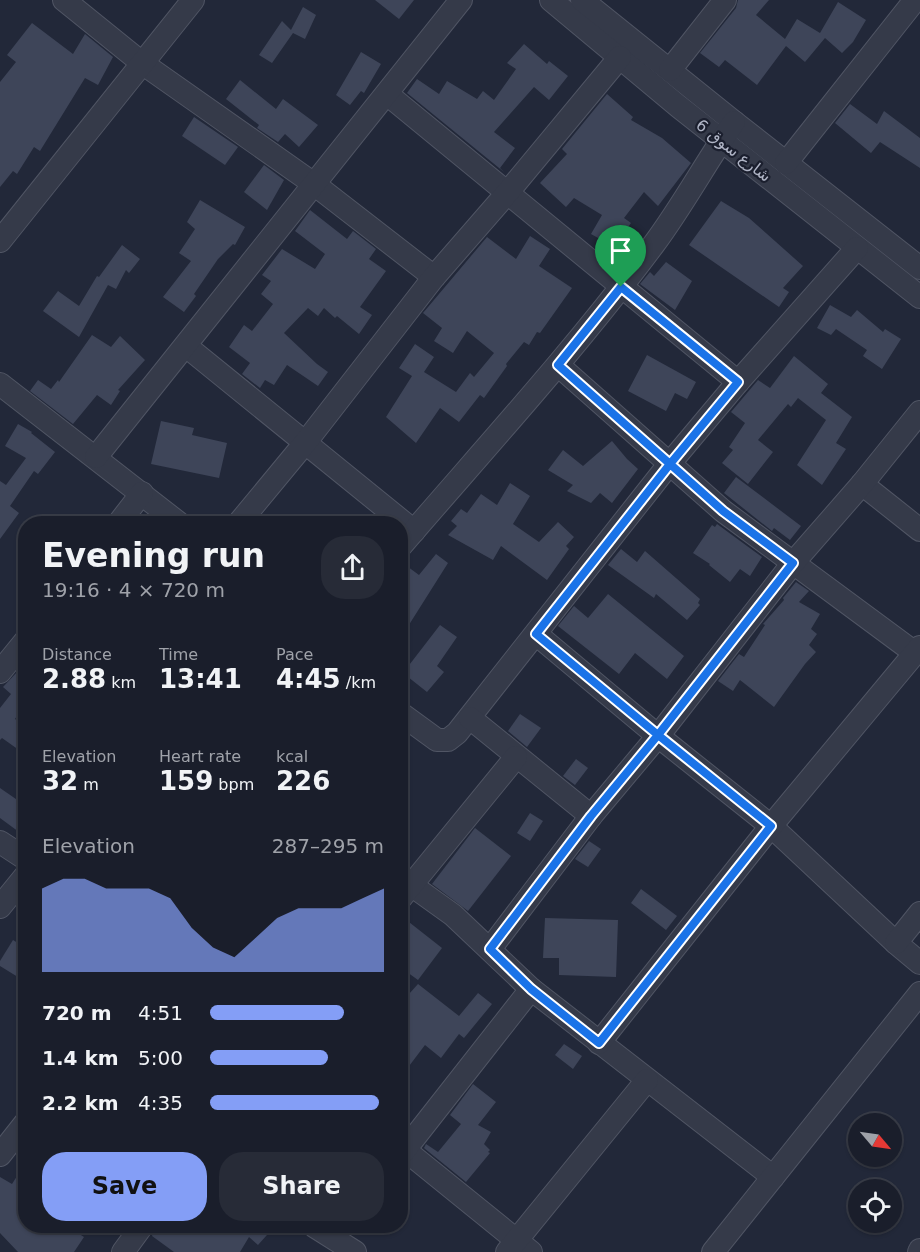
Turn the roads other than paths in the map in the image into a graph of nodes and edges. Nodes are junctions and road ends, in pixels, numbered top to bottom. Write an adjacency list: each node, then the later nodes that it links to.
1 (64, 0): 9 (street)
2 (193, 0): 9 (street)
3 (461, 0): 11 (street)
4 (551, 0): 8 (street, شارع سوق 6)
5 (582, 0): 10 (street, شارع سوق 6)
6 (725, 0): 10 (street)
7 (915, 0): 13 (street)
8 (620, 57): 12 (street, شارع سوق 6); 15 (street)
9 (142, 63): 14 (street); 16 (street)
10 (670, 70): 12 (street, شارع سوق 6)
11 (387, 94): 14 (street); 15 (street)
12 (727, 131): 13 (street, شارع سوق 6); 17 (street, شارع سوق 6); 20 (street)
13 (786, 163): 18 (street, شارع سوق 6)
14 (314, 184): 19 (street); 22 (street)
15 (508, 192): 19 (street); 20 (street)
16 (0, 241)
17 (857, 248): 21 (street, شارع سوق 6); 24 (street)
18 (916, 257)
19 (434, 277): 27 (street)
20 (621, 287): 23 (street); 24 (street)
21 (920, 297)
22 (186, 346): 27 (street); 28 (street)
23 (558, 365): 29 (street); 37 (street)
24 (738, 382): 29 (street)
25 (3, 394): 28 (street)
26 (920, 412): 30 (street)
27 (305, 443): 34 (street); 35 (street)
28 (96, 458): 31 (street)
29 (670, 464): 38 (street); 39 (street)
30 (862, 484): 36 (street); 38 (street)
31 (142, 493): 32 (street); 33 (street)
32 (124, 516)
33 (170, 516)
34 (245, 516)
35 (383, 516)
36 (920, 530)
37 (408, 538)
38 (793, 563): 41 (street); 45 (street)
39 (536, 634): 43 (street); 45 (street)
40 (18, 650): 42 (street)
41 (917, 650): 48 (street)
42 (0, 672)
43 (470, 718): 44 (street); 46 (street)
44 (408, 719)
45 (658, 735): 47 (street); 48 (street)
46 (516, 757): 47 (street); 51 (street)
47 (591, 816): 57 (street)
48 (771, 826): 56 (street); 61 (street)
49 (0, 842): 50 (street)
50 (18, 854)
51 (408, 882)
52 (18, 885): 54 (street)
53 (408, 889): 57 (street)
54 (0, 907)
55 (920, 913): 56 (street)
56 (896, 943): 58 (street)
57 (490, 949): 59 (street)
58 (920, 963)
59 (531, 989): 61 (street); 64 (street)
60 (920, 993): 67 (street)
61 (599, 1043): 62 (street)
62 (647, 1080): 67 (street); 70 (street)
63 (18, 1132): 65 (street)
64 (408, 1147)
65 (0, 1155)
66 (408, 1157): 70 (street)
67 (773, 1177): 73 (street)
68 (137, 1233): 71 (street)
69 (336, 1239): 72 (street)
70 (518, 1248)
71 (123, 1252)
72 (355, 1252)
73 (713, 1252)

